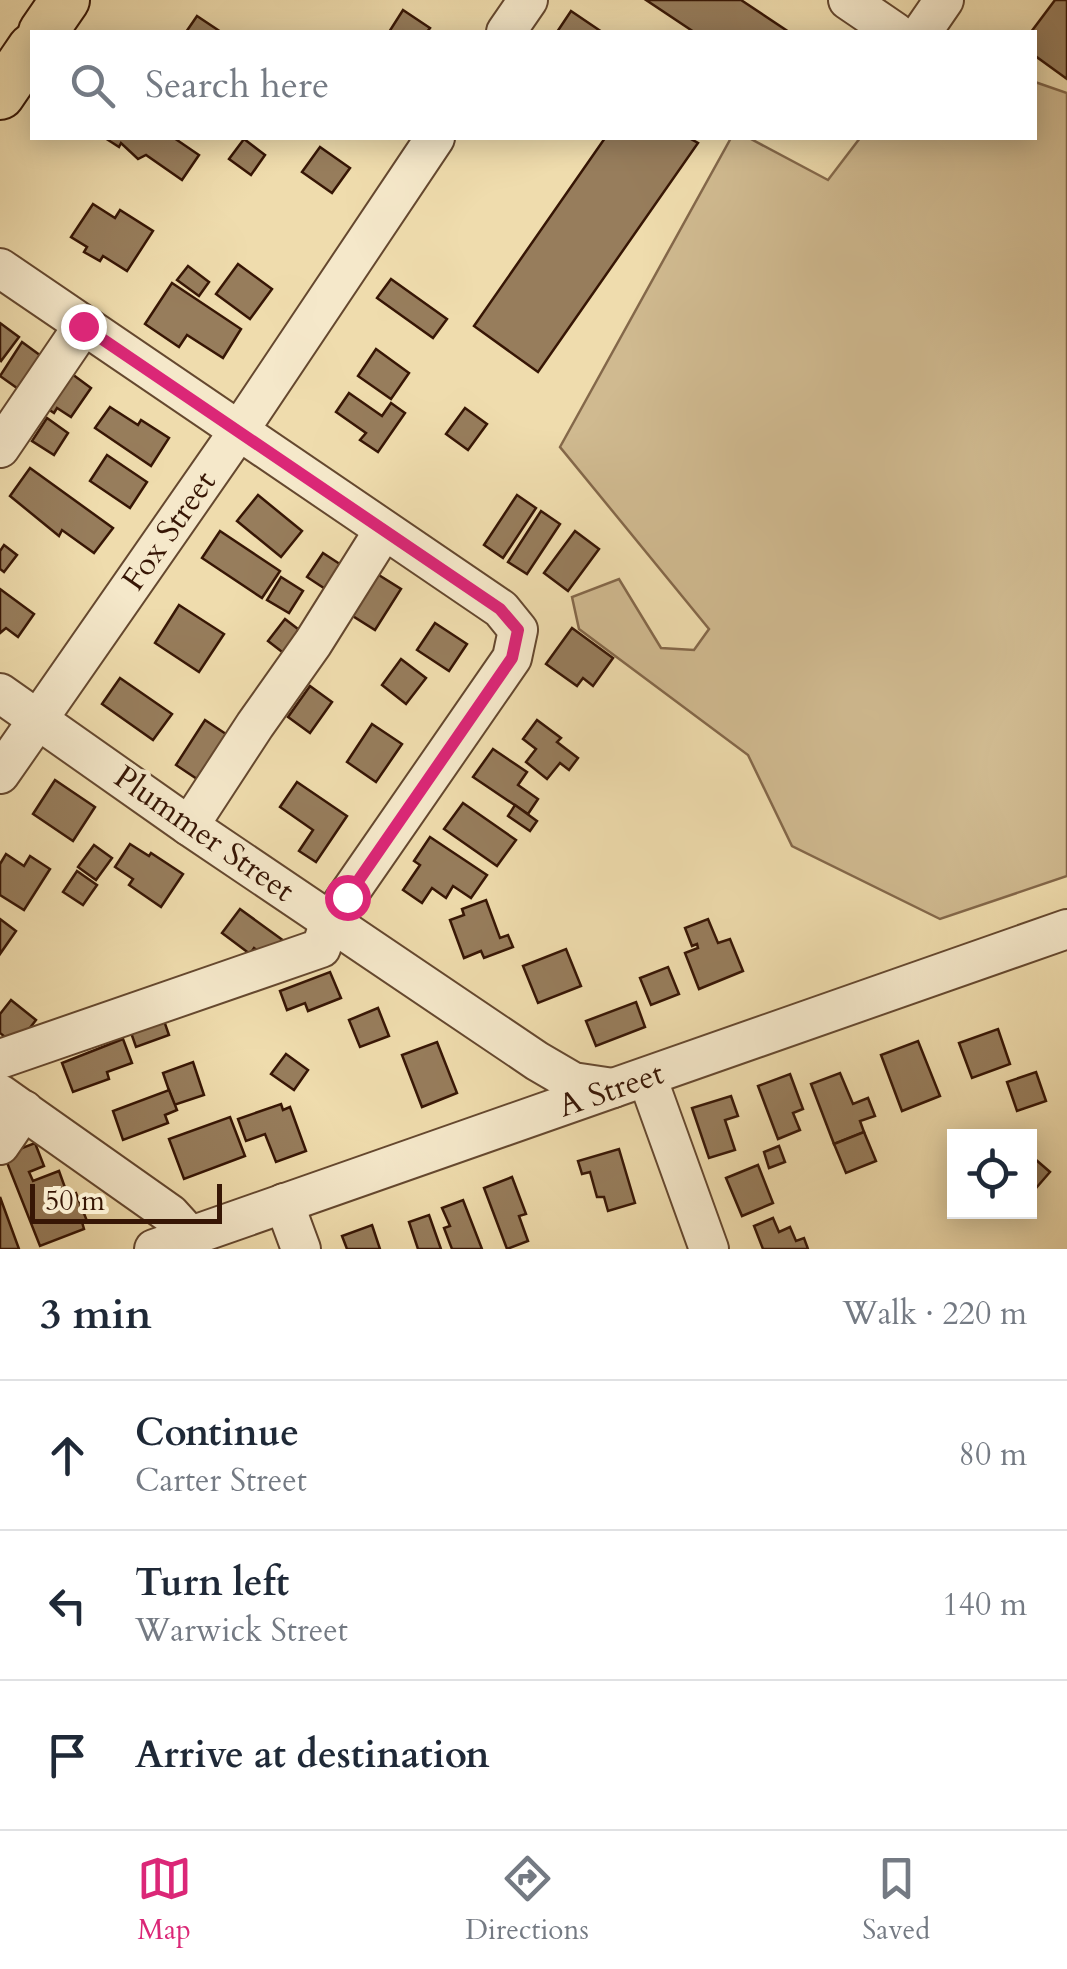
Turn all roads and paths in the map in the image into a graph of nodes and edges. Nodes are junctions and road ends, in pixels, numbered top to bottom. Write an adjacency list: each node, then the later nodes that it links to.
1 (66, 0): 5 (main road)
2 (528, 0): 6 (street)
3 (848, 0): 7 (street)
4 (944, 0): 8 (street)
5 (44, 30)
6 (507, 30)
7 (892, 30)
8 (923, 30)
9 (30, 51): 10 (main road)
10 (0, 96)
11 (435, 140): 14 (street, Fox Street)
12 (0, 268): 13 (street)
13 (83, 326): 14 (street); 15 (street)
14 (238, 432): 16 (street); 18 (street, Fox Street)
15 (0, 448)
16 (384, 530): 20 (street); 21 (street)
17 (0, 693): 18 (street, Plummer Street)
18 (37, 720): 19 (street, Fox Street); 20 (street, Plummer Street)
19 (0, 774)
20 (189, 826): 21 (street, Plummer Street)
21 (330, 920): 23 (street); 24 (street, Plummer Street)
22 (1067, 930): 24 (street, A Street)
23 (0, 1059)
24 (631, 1083): 27 (street, A Street); 29 (street)
25 (12, 1102): 26 (street); 28 (street)
26 (0, 1145)
27 (284, 1203): 28 (street, A Street); 31 (street)
28 (190, 1236): 30 (street, A Street)
29 (704, 1247)
30 (154, 1249)
31 (300, 1249)

